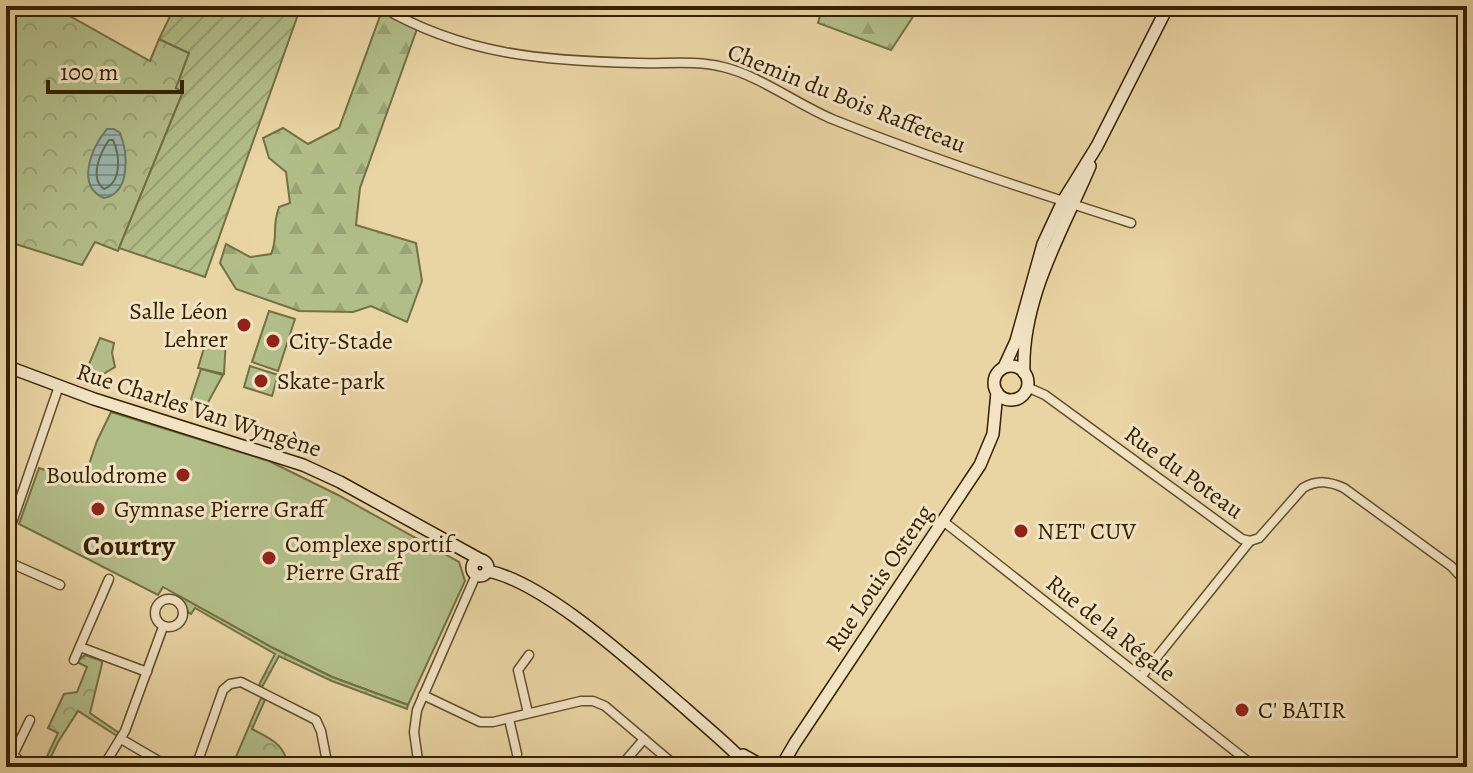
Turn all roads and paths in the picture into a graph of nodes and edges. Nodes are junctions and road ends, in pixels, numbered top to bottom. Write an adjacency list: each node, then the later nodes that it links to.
1 (380, 6): 3 (street, Chemin du Bois Raffeteau)
2 (1168, 6): 3 (street)
3 (1068, 202): 4 (street, Chemin du Bois Raffeteau); 6 (street); 7 (street)
4 (1131, 223)
5 (6, 366): 8 (street, Rue Charles Van Wyngène)
6 (1004, 367): 7 (street); 10 (street)
7 (1024, 373): 9 (street)
8 (59, 386): 14 (street); 17 (street, Rue Charles Van Wyngène)
9 (1027, 387): 11 (street); 15 (street, Rue du Poteau)
10 (997, 392): 11 (street); 12 (street, Rue Louis Osteng)
11 (1015, 399): 12 (street, Rue Louis Osteng)
12 (993, 434): 13 (street, Rue Louis Osteng)
13 (943, 521): 26 (street, Rue de la Régale); 33 (street, Rue Louis Osteng)
14 (6, 540)
15 (1250, 541): 19 (street, Rue du Poteau); 26 (street)
16 (6, 561): 20 (street)
17 (480, 569): 27 (street); 34 (street)
18 (109, 579): 22 (street)
19 (1467, 583)
20 (60, 585)
21 (163, 627): 25 (street)
22 (80, 647): 24 (street); 25 (street)
23 (529, 655): 28 (street)
24 (74, 660)
25 (147, 672): 31 (street)
26 (1141, 677): 48 (street, Rue de la Régale)
27 (423, 695): 29 (street); 43 (street)
28 (528, 713): 29 (street); 32 (street)
29 (509, 719): 36 (street)
30 (30, 720): 35 (street)
31 (121, 739): 39 (street); 40 (street)
32 (644, 739): 44 (street); 45 (street)
33 (795, 743): 37 (street, Rue Louis Osteng); 47 (street, Rue Louis Osteng)
34 (732, 748): 37 (street); 46 (street)
35 (10, 752): 38 (street)
36 (517, 754)
37 (766, 766)
38 (28, 767)
39 (103, 767)
40 (169, 767)
41 (191, 767): 42 (street)
42 (328, 767)
43 (419, 767)
44 (620, 767)
45 (677, 767)
46 (749, 767)
47 (781, 767)
48 (1255, 767)

